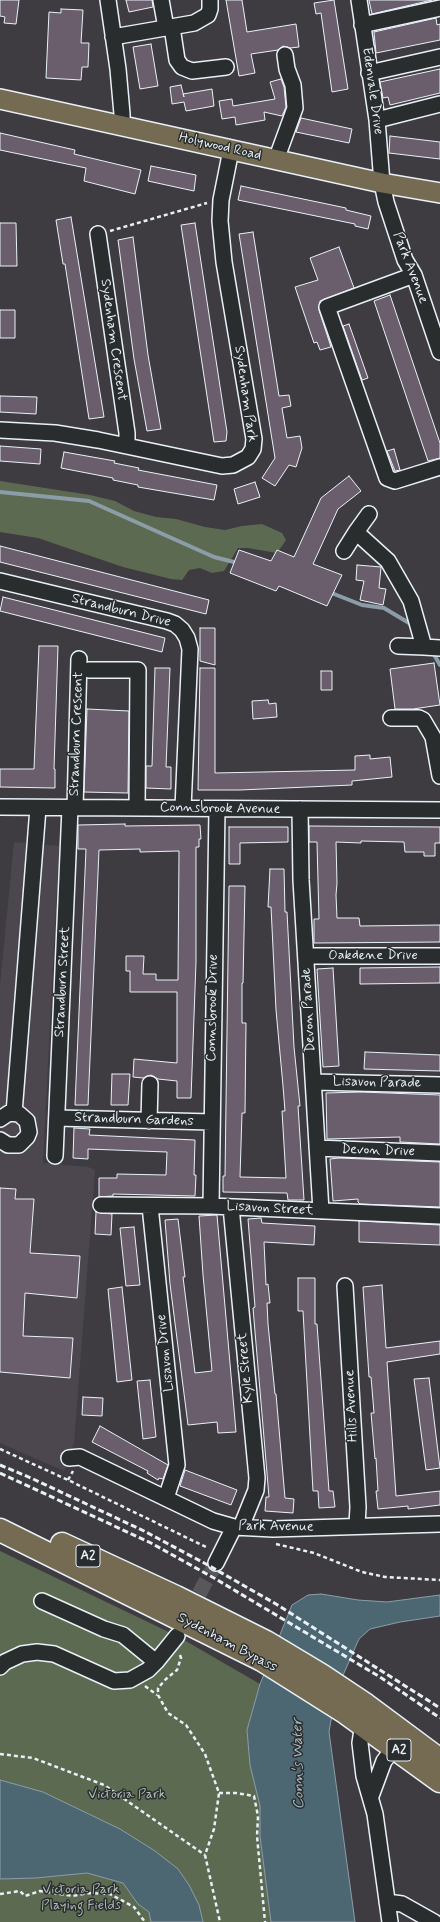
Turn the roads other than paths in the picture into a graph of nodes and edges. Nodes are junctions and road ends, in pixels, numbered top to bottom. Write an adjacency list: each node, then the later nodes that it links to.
1 (108, 0): 8 (street)
2 (161, 0): 7 (street)
3 (210, 0): 7 (street)
4 (359, 0): 6 (street, Edenvale Drive)
5 (440, 8): 6 (street)
6 (362, 25): 12 (street, Edenvale Drive)
7 (169, 28): 8 (street); 11 (street)
8 (113, 36): 16 (street)
9 (285, 55): 18 (street)
10 (440, 57): 12 (street)
11 (226, 67)
12 (369, 73): 15 (street, Edenvale Drive)
13 (0, 99): 16 (main road, Holywood Road)
14 (440, 104): 15 (street)
15 (377, 120): 19 (street, Edenvale Drive)
16 (122, 125): 17 (main road, Holywood Road)
17 (231, 150): 18 (main road, Holywood Road); 25 (street, Sydenham Park)
18 (276, 160): 19 (main road, Holywood Road)
19 (382, 183): 20 (main road, Holywood Road); 22 (street, Park Avenue)
20 (440, 193)
21 (98, 234): 25 (street, Sydenham Crescent)
22 (414, 275): 23 (street, Park Avenue); 26 (street)
23 (440, 352)
24 (0, 430): 25 (street, Sydenham Park)
25 (126, 445)
26 (440, 467)
27 (369, 514): 28 (street)
28 (356, 532): 29 (street); 32 (street)
29 (344, 550)
30 (0, 581): 40 (street, Strandburn Drive)
31 (398, 646): 32 (street)
32 (424, 647): 33 (street)
33 (440, 648)
34 (391, 718): 35 (street)
35 (440, 776)
36 (0, 808): 37 (street, Connsbrook Avenue)
37 (38, 808): 38 (street, Connsbrook Avenue); 49 (street)
38 (72, 808): 39 (street, Connsbrook Avenue); 39 (street, Strandburn Crescent); 50 (street, Strandburn Street)
39 (137, 808): 40 (street, Connsbrook Avenue)
40 (183, 808): 41 (street, Connsbrook Avenue)
41 (217, 809): 42 (street, Connsbrook Avenue); 53 (street, Connsbrook Drive)
42 (300, 809): 43 (street, Connsbrook Avenue); 44 (street, Devon Parade)
43 (440, 810)
44 (306, 956): 45 (street, Oakdene Drive); 46 (street, Devon Parade)
45 (440, 956)
46 (314, 1082): 48 (street, Lisavon Parade); 55 (street, Devon Parade)
47 (150, 1084): 52 (street)
48 (440, 1084)
49 (14, 1113): 51 (street); 54 (street)
50 (57, 1118): 52 (street, Strandburn Gardens); 57 (street, Strandburn Street)
51 (0, 1119)
52 (149, 1121): 53 (street, Strandburn Gardens)
53 (212, 1122): 60 (street, Connsbrook Drive)
54 (0, 1140)
55 (317, 1148): 56 (street, Devon Drive); 62 (street, Devon Parade)
56 (440, 1153)
57 (55, 1156)
58 (101, 1205): 59 (street, Lisavon Street)
59 (150, 1206): 60 (street, Lisavon Street); 66 (street, Lisavon Drive)
60 (211, 1206): 61 (street, Lisavon Street)
61 (231, 1207): 62 (street, Lisavon Street); 70 (street, Kyle Street)
62 (321, 1211): 63 (street, Lisavon Street)
63 (440, 1216)
64 (345, 1286): 69 (street, Hills Avenue)
65 (77, 1457): 66 (street, Park Avenue)
66 (166, 1498): 70 (street, Park Avenue)
67 (0, 1515): 75 (highway, Sydenham Bypass / A2)
68 (440, 1524): 69 (street, Park Avenue)
69 (357, 1525): 70 (street, Park Avenue)
70 (238, 1527): 72 (street, Kyle Street)
71 (0, 1530): 75 (highway, Sydenham Bypass / A2)
72 (219, 1559)
73 (42, 1602): 76 (street)
74 (174, 1640): 76 (street)
75 (264, 1651): 78 (highway, Sydenham Bypass / A2)
76 (156, 1662): 77 (street)
77 (0, 1667)
78 (355, 1712): 79 (highway, Sydenham Bypass / A2); 80 (highway, Sydenham Bypass / A2); 82 (street)
79 (395, 1747): 81 (highway, Sydenham Bypass / A2); 82 (street)
80 (440, 1760)
81 (440, 1781)
82 (371, 1796): 83 (street)
83 (387, 1902): 84 (street); 85 (street)
84 (390, 1922)
85 (434, 1922)

